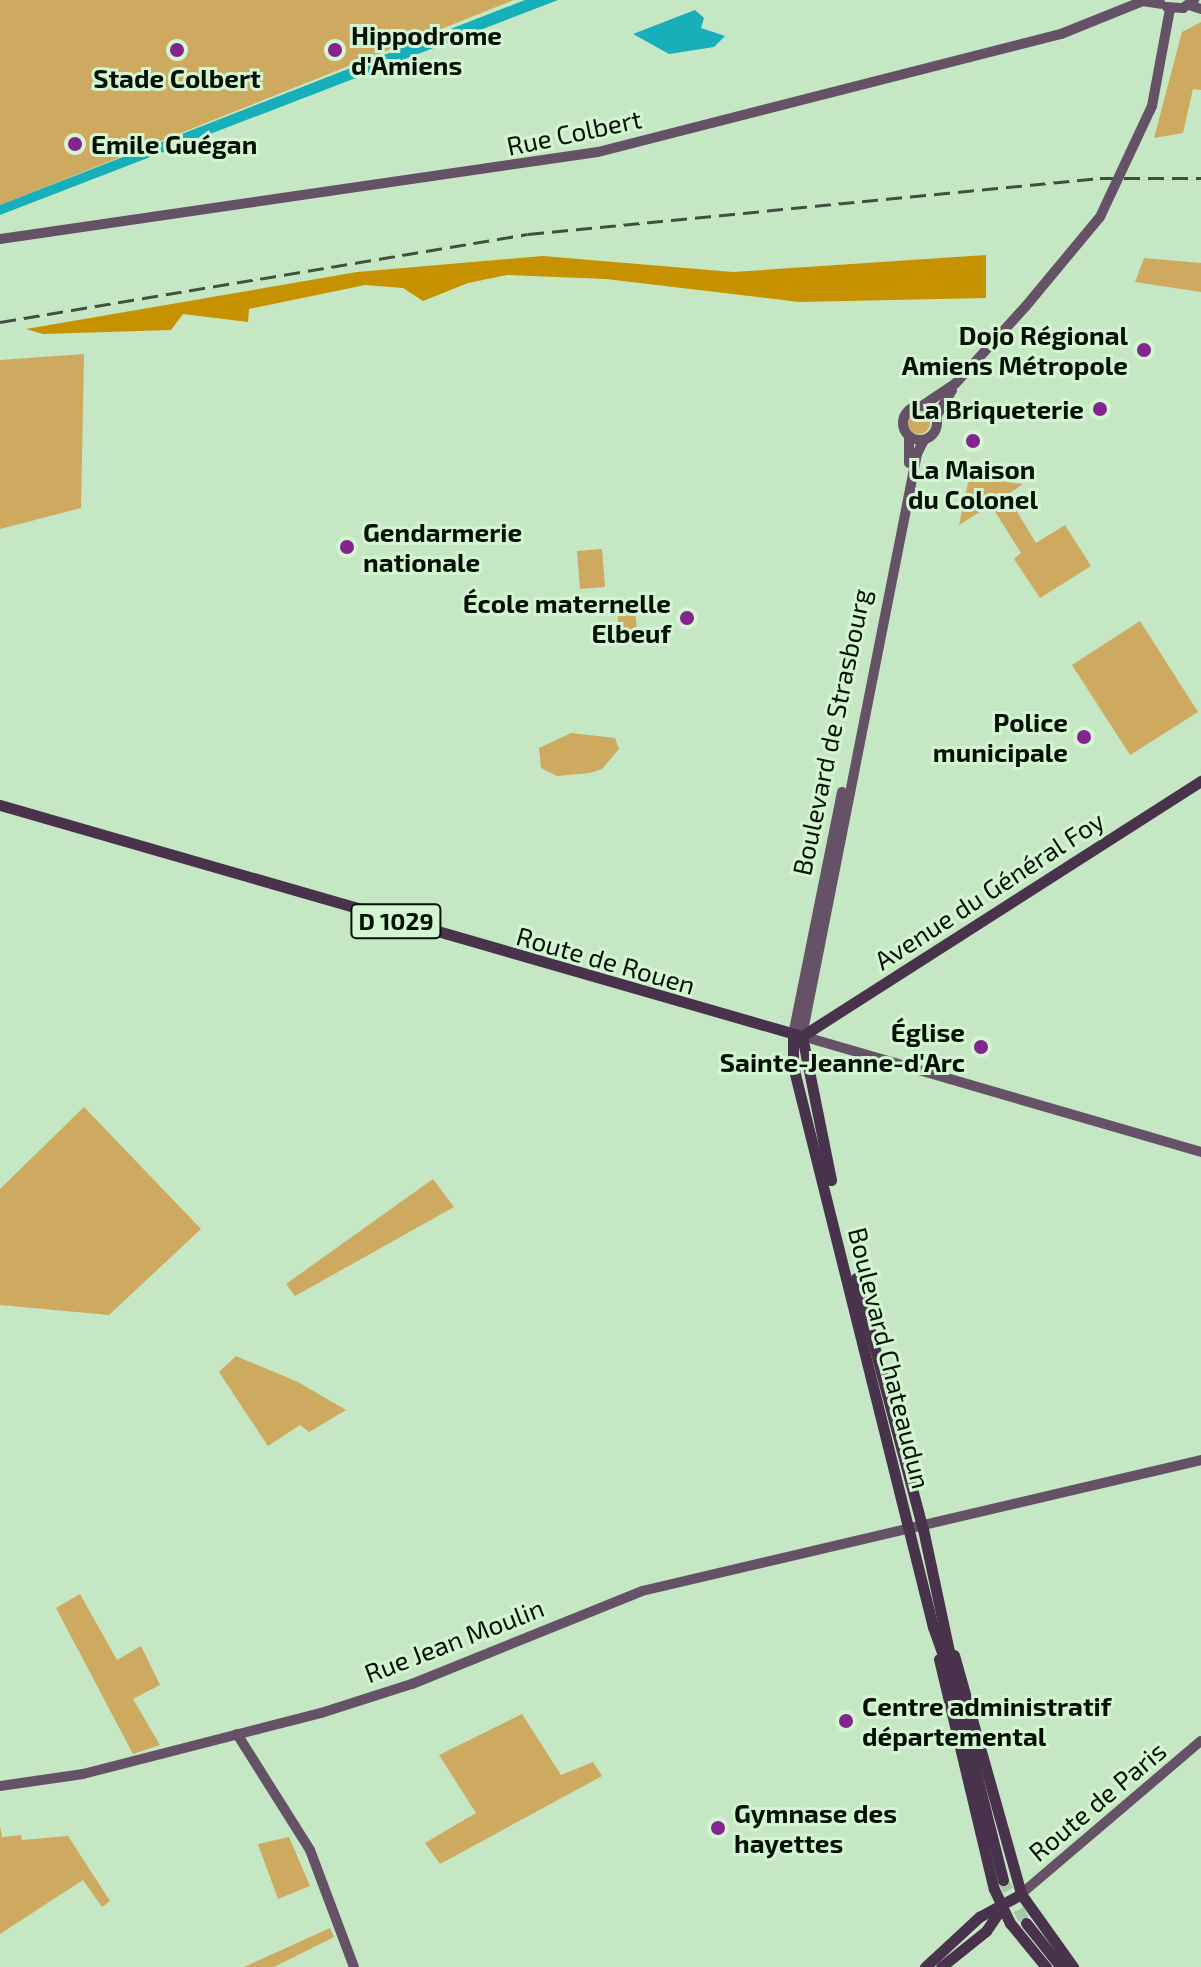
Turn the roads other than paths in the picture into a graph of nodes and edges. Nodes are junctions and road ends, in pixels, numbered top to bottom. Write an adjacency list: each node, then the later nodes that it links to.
1 (1143, 1): 3 (main road, Rue Colbert); 5 (main road, Rue Colbert)
2 (1191, 3): 3 (main road); 4 (main road)
3 (1163, 4): 6 (main road, bridge)
4 (1201, 9)
5 (0, 239)
6 (955, 384): 7 (main road); 8 (main road)
7 (922, 406): 8 (main road); 9 (main road)
8 (936, 417): 10 (main road)
9 (909, 437): 10 (main road); 13 (main road, Boulevard de Strasbourg)
10 (924, 440): 13 (main road, Boulevard de Strasbourg)
11 (1201, 781): 13 (main road, Avenue du Général Foy)
12 (0, 805): 13 (main road, Route de Rouen / D 1029)
13 (798, 1036): 14 (main road, Route de Rouen); 16 (main road, Boulevard Chateaudun)
14 (1201, 1152)
15 (1201, 1460): 16 (main road, Rue Jean Moulin)
16 (917, 1530): 17 (main road, Boulevard Chateaudun); 18 (main road, Boulevard Chateaudun); 20 (main road, Rue Jean Moulin)
17 (933, 1627): 19 (main road, Boulevard Chateaudun); 25 (main road)
18 (947, 1631): 19 (main road, Boulevard Chateaudun); 24 (main road)
19 (955, 1689): 23 (main road, Boulevard Chateaudun)
20 (237, 1734): 22 (main road, Rue Jean Moulin); 27 (main road)
21 (1201, 1741): 24 (main road, Route de Paris)
22 (0, 1786)
23 (1003, 1880)
24 (1021, 1894): 25 (main road); 32 (main road)
25 (1002, 1908): 28 (main road); 29 (main road); 30 (main road)
26 (1026, 1923): 31 (main road)
27 (354, 1967)
28 (925, 1967)
29 (941, 1967)
30 (1046, 1967)
31 (1061, 1967)
32 (1073, 1967)

